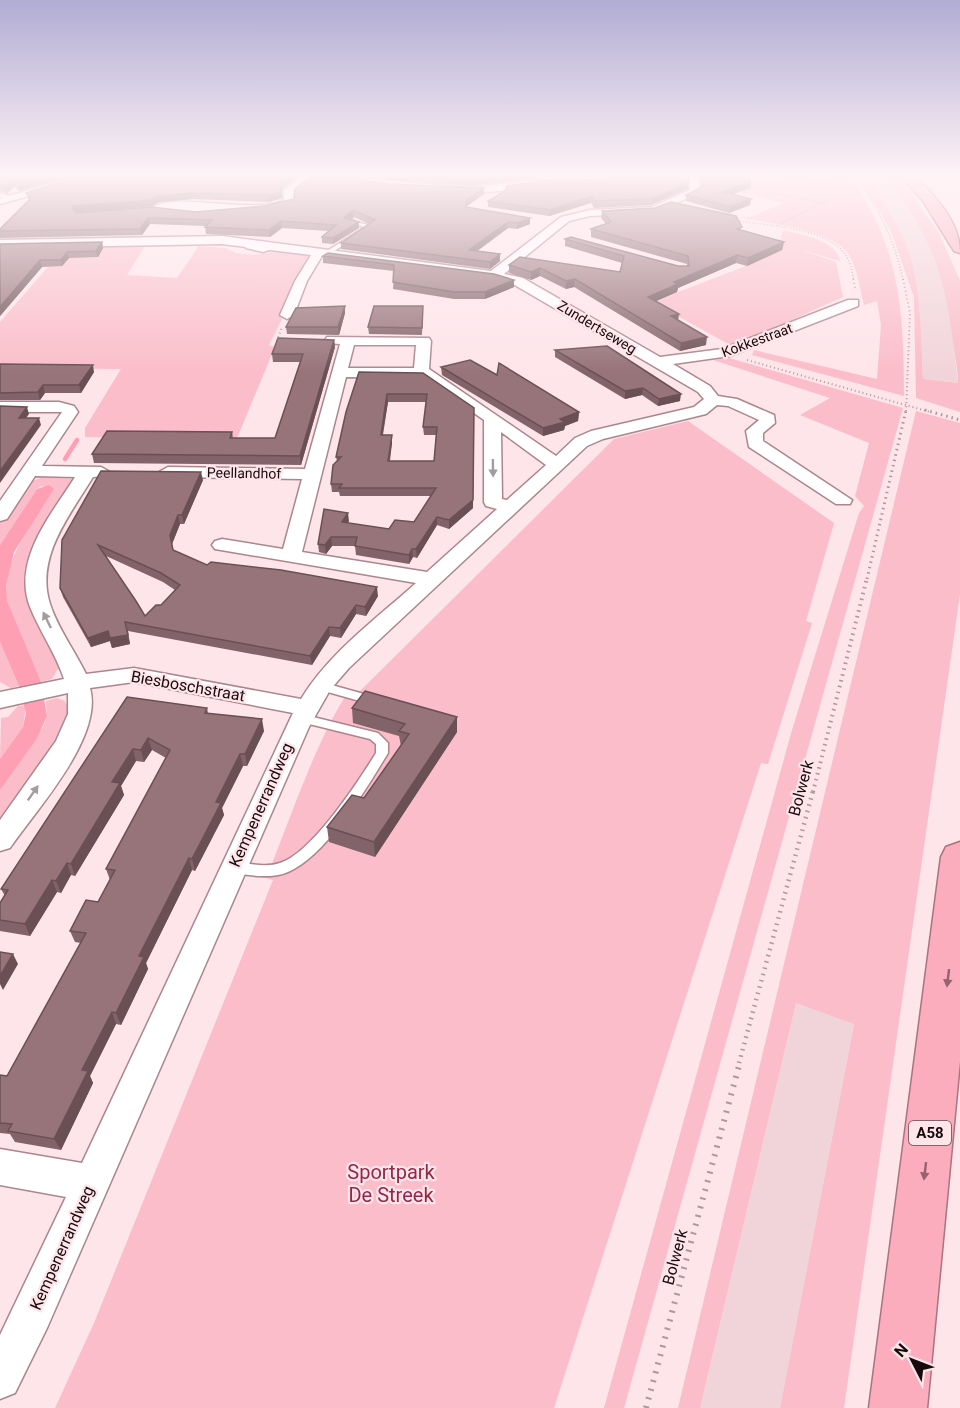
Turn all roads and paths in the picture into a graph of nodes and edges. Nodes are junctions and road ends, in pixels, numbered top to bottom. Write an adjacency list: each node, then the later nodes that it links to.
1 (26, 242): 7 (street, Zundertseweg)
2 (245, 242): 8 (street, Zundertseweg)
3 (342, 242): 8 (lane)
4 (529, 242): 9 (street)
5 (829, 242): 10 (path)
6 (893, 242): 19 (path, Bolwerk)
7 (0, 244)
8 (324, 252): 9 (street, Zundertseweg); 11 (street)
9 (494, 275): 15 (street, Zundertseweg)
10 (853, 303): 14 (street, Kokkestraat)
11 (287, 315)
12 (315, 340): 13 (street)
13 (348, 340): 16 (street); 17 (street)
14 (725, 354): 15 (street, Kokkestraat); 19 (path)
15 (657, 363): 18 (street, Zundertseweg)
16 (340, 372): 17 (street); 28 (street)
17 (421, 372): 21 (street)
18 (712, 400): 23 (street, Kempenerrandweg); 29 (street, Zundertseweg)
19 (907, 405): 22 (path); 45 (path, Bolwerk)
20 (0, 407): 24 (street)
21 (492, 417): 23 (street); 30 (street, one-way to 30)
22 (960, 420)
23 (556, 464): 30 (street, Kempenerrandweg)
24 (31, 471): 25 (street); 31 (street)
25 (88, 471): 26 (street); 35 (street, one-way to 25)
26 (124, 472)
27 (147, 472): 28 (street, Peellandhof)
28 (313, 474): 33 (street)
29 (843, 500)
30 (510, 507): 34 (street, Kempenerrandweg)
31 (0, 515)
32 (222, 545): 33 (street)
33 (291, 556): 34 (street)
34 (432, 579): 38 (street, Kempenerrandweg)
35 (67, 686): 36 (street, Biesboschstraat); 38 (street, Biesboschstraat); 39 (street, one-way to 35)
36 (6, 699)
37 (382, 703): 38 (lane)
38 (309, 704): 41 (street, Kempenerrandweg); 41 (lane)
39 (0, 841)
40 (960, 857): 46 (highway, A58, one-way to 46)
41 (234, 867): 43 (street, Kempenerrandweg)
42 (0, 1167): 43 (street)
43 (90, 1184): 44 (street, Kempenerrandweg)
44 (0, 1378)
45 (646, 1408)
46 (898, 1408)

